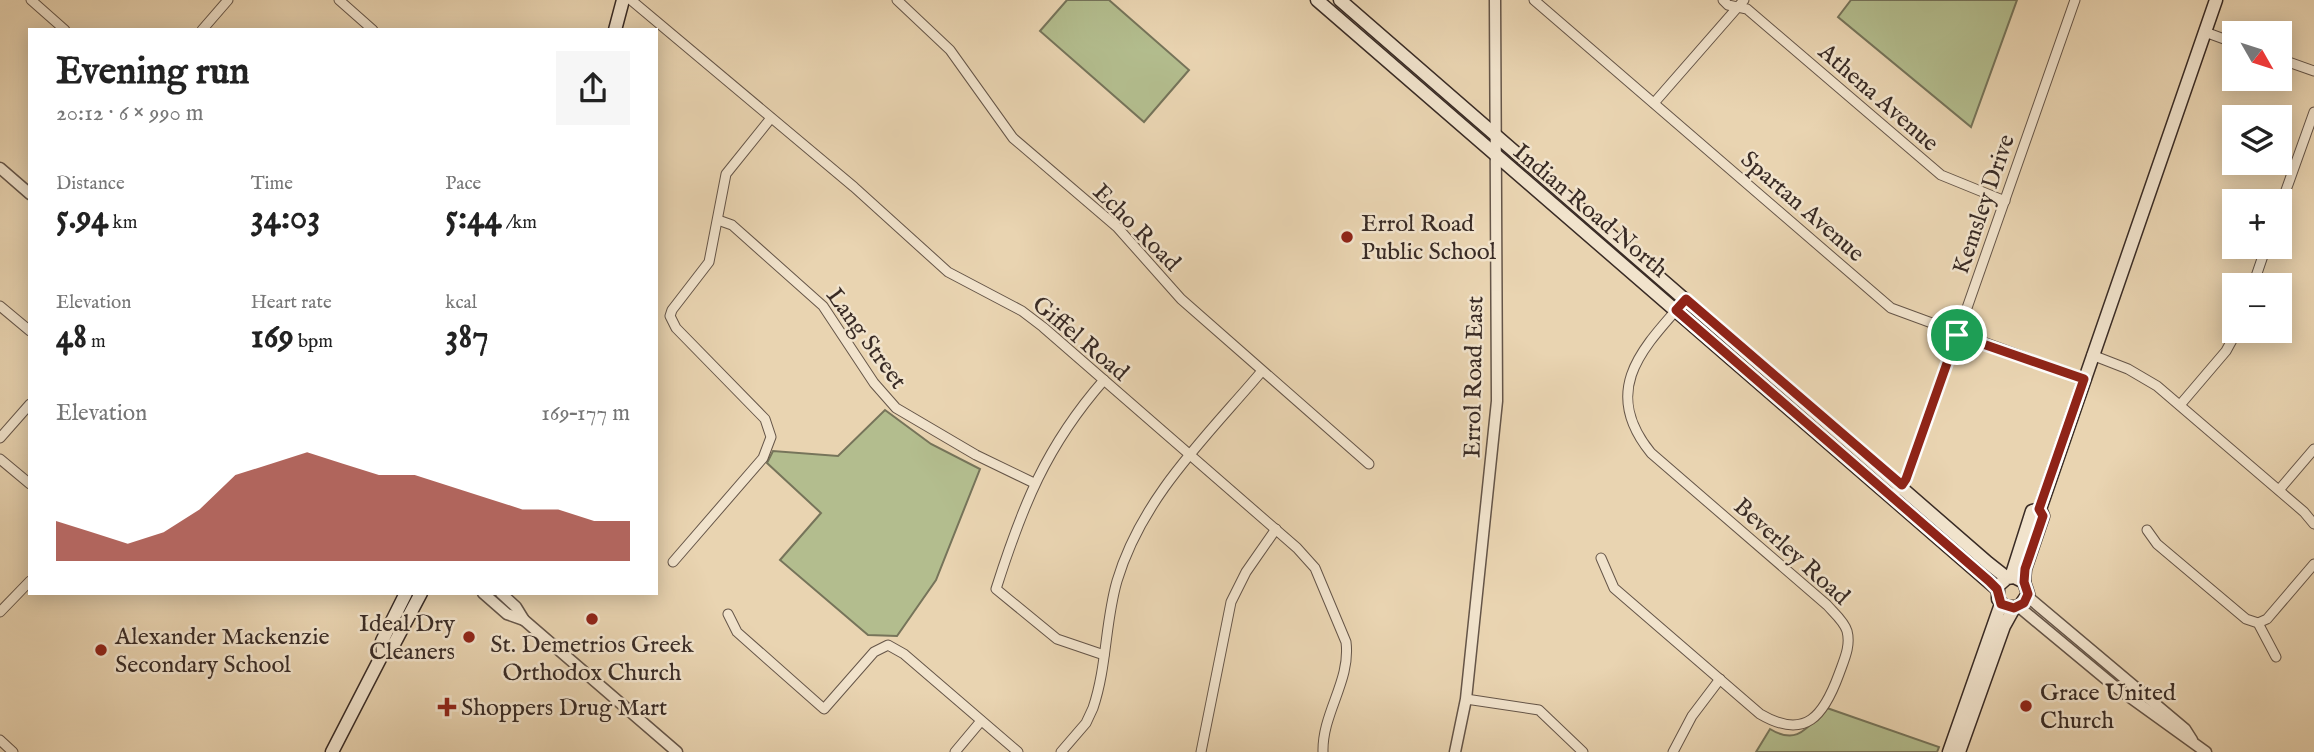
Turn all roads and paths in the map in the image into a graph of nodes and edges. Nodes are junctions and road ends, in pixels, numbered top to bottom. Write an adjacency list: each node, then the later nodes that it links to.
1 (31, 0): 15 (street)
2 (228, 0): 16 (street)
3 (339, 0): 17 (street)
4 (623, 0): 18 (main road)
5 (631, 0): 25 (street, Giffel Road)
6 (897, 0): 40 (street, Echo Road)
7 (1317, 0): 27 (main road, Indian Road North)
8 (1340, 0): 26 (main road, Indian Road North)
9 (1495, 0): 26 (street, Errol Road East)
10 (1534, 0): 23 (street, Spartan Avenue)
11 (1723, 0): 14 (street)
12 (2075, 0): 31 (street, Kemsley Drive)
13 (2216, 0): 19 (main road)
14 (1742, 3): 23 (street); 31 (street, Athena Avenue)
15 (63, 28)
16 (204, 28)
17 (371, 28)
18 (616, 28)
19 (2205, 32): 20 (street); 39 (main road)
20 (2222, 38)
21 (2292, 63): 22 (street)
22 (2314, 71)
23 (1654, 103): 37 (street, Spartan Avenue)
24 (2314, 112): 29 (street)
25 (771, 118): 32 (street); 42 (street, Giffel Road)
26 (1496, 138): 27 (street, Errol Road East); 33 (main road, Indian Road North)
27 (1496, 158): 35 (main road, Indian Road North); 80 (street, Errol Road East)
28 (0, 168): 30 (street)
29 (2286, 189)
30 (28, 192)
31 (2005, 201): 37 (street, Kemsley Drive)
32 (718, 220): 51 (street, Lang Street); 60 (street)
33 (1686, 299): 35 (street, Beverley Road); 52 (main road, Indian Road North)
34 (0, 306): 36 (street)
35 (1676, 310): 54 (main road, Indian Road North); 79 (street, Beverley Road)
36 (28, 329)
37 (1957, 335): 41 (street, Spartan Avenue); 52 (street, Kemsley Drive)
38 (2230, 343): 43 (street)
39 (2092, 355): 41 (main road); 43 (street)
40 (1262, 371): 47 (street); 49 (street, Echo Road)
41 (2084, 379): 55 (main road)
42 (1104, 380): 47 (street, Giffel Road); 51 (street)
43 (2180, 405): 53 (street)
44 (28, 406): 45 (street)
45 (0, 438)
46 (2314, 449): 53 (street)
47 (1190, 456): 57 (street, Giffel Road); 77 (street)
48 (0, 459): 50 (street)
49 (1369, 464)
50 (28, 482)
51 (1034, 483): 77 (street)
52 (1902, 485): 54 (street, Kemsley Drive); 62 (main road, Indian Road North)
53 (2279, 490): 56 (street)
54 (1892, 497): 65 (main road, Indian Road North)
55 (2039, 509): 62 (main road); 63 (main road)
56 (2314, 524)
57 (1276, 529): 89 (street); 90 (street, Giffel Road)
58 (2147, 530): 75 (street)
59 (1601, 558): 79 (street, Beverley Road)
60 (673, 562)
61 (2314, 564): 75 (street)
62 (2009, 578): 63 (main road, Indian Road North); 65 (main road)
63 (2024, 582): 71 (main road)
64 (28, 583): 72 (street)
65 (1997, 589): 70 (main road)
66 (405, 595): 76 (main road)
67 (420, 595): 76 (main road)
68 (485, 595): 74 (street)
69 (503, 595): 74 (street)
70 (2001, 604): 71 (main road); 94 (main road)
71 (2020, 604): 95 (main road); 96 (street)
72 (0, 612)
73 (728, 614): 81 (street)
74 (524, 620): 85 (street)
75 (2258, 624): 78 (street)
76 (383, 653): 84 (main road)
77 (1104, 655): 88 (street)
78 (2277, 657)
79 (1720, 680): 93 (street)
80 (1466, 699): 91 (street, Errol Road East); 92 (street)
81 (981, 721): 86 (street); 87 (street)
82 (0, 740): 83 (street)
83 (13, 752)
84 (332, 752)
85 (677, 752)
86 (956, 752)
87 (1018, 752)
88 (1061, 752)
89 (1200, 752)
90 (1324, 752)
91 (1455, 752)
92 (1583, 752)
93 (1673, 752)
94 (1949, 752)
95 (1959, 752)
96 (2206, 752)

